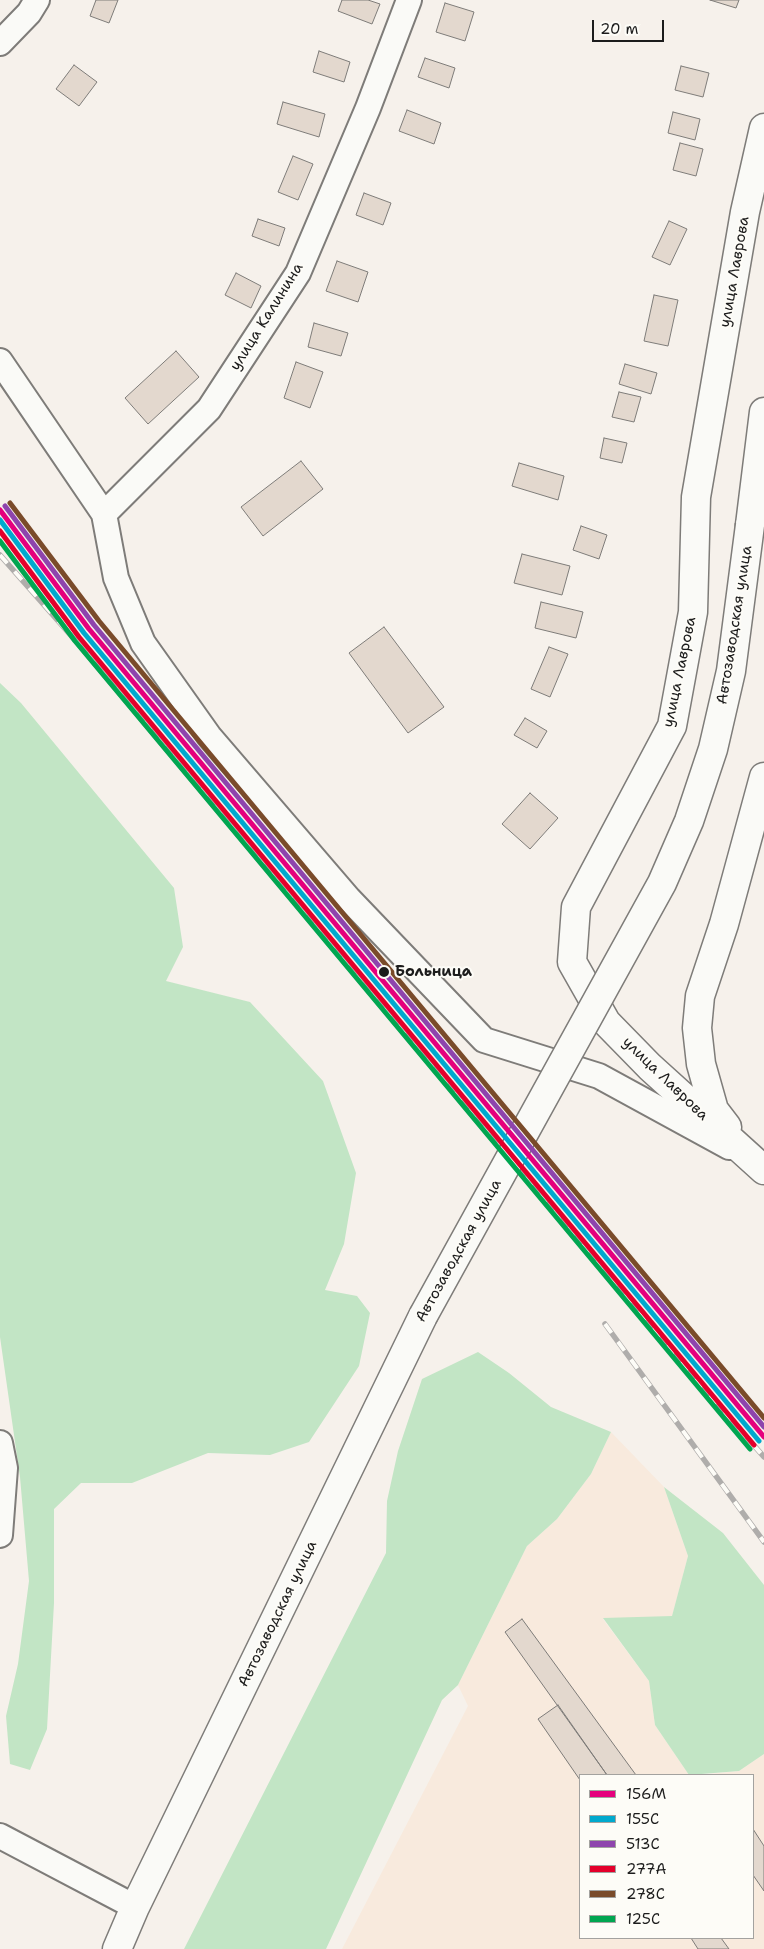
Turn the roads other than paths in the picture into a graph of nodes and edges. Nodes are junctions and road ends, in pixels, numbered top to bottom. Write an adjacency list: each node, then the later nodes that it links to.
1 (38, 0): 3 (street)
2 (409, 0): 7 (street, улица Калинина)
3 (0, 43)
4 (764, 128): 9 (main road, улица Лаврова)
5 (0, 361): 7 (street)
6 (764, 412): 13 (main road, Автозаводская улица, bridge)
7 (104, 514): 9 (street)
8 (764, 777): 9 (main road)
9 (757, 1164)
10 (0, 1443): 11 (street)
11 (0, 1535)
12 (0, 1836): 13 (street)
13 (135, 1907): 14 (main road, Автозаводская улица)
14 (117, 1949)

